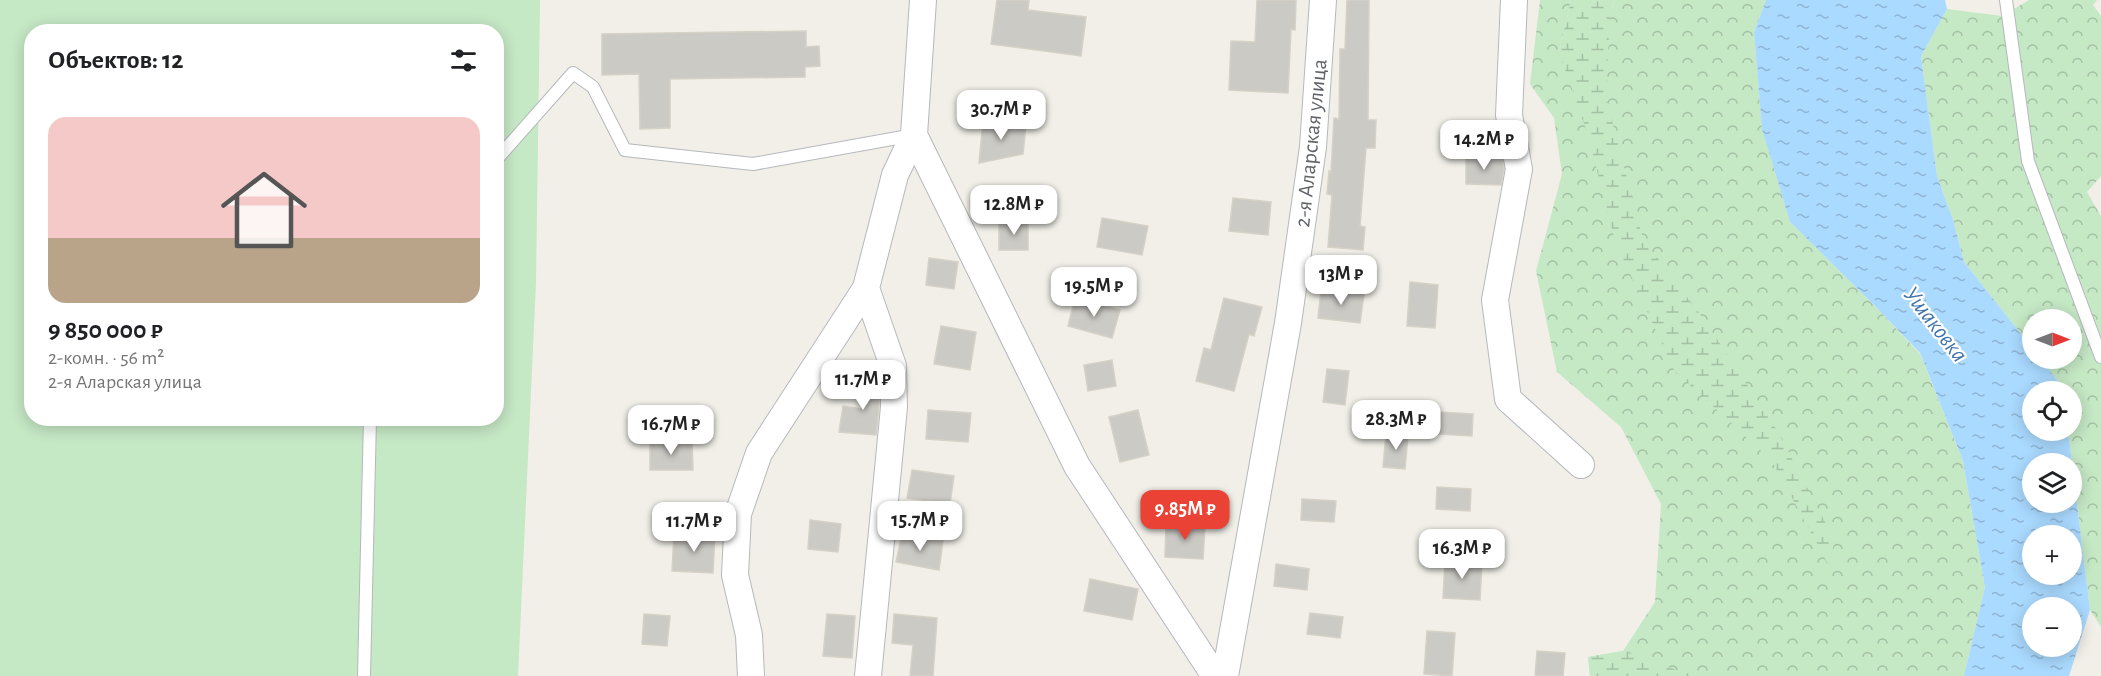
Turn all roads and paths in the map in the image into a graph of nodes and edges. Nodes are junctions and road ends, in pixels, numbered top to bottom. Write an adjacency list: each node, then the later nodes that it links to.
1 (923, 0): 5 (street)
2 (1323, 0): 15 (street, 2-я Аларская улица)
3 (1514, 0): 10 (street)
4 (2006, 0): 8 (lane)
5 (914, 135): 6 (lane); 7 (street); 14 (street)
6 (504, 151)
7 (866, 288): 12 (street); 13 (street)
8 (2101, 357)
9 (370, 426): 11 (lane)
10 (1581, 465)
11 (364, 676)
12 (751, 676)
13 (868, 676)
14 (1215, 676)
15 (1225, 676)

